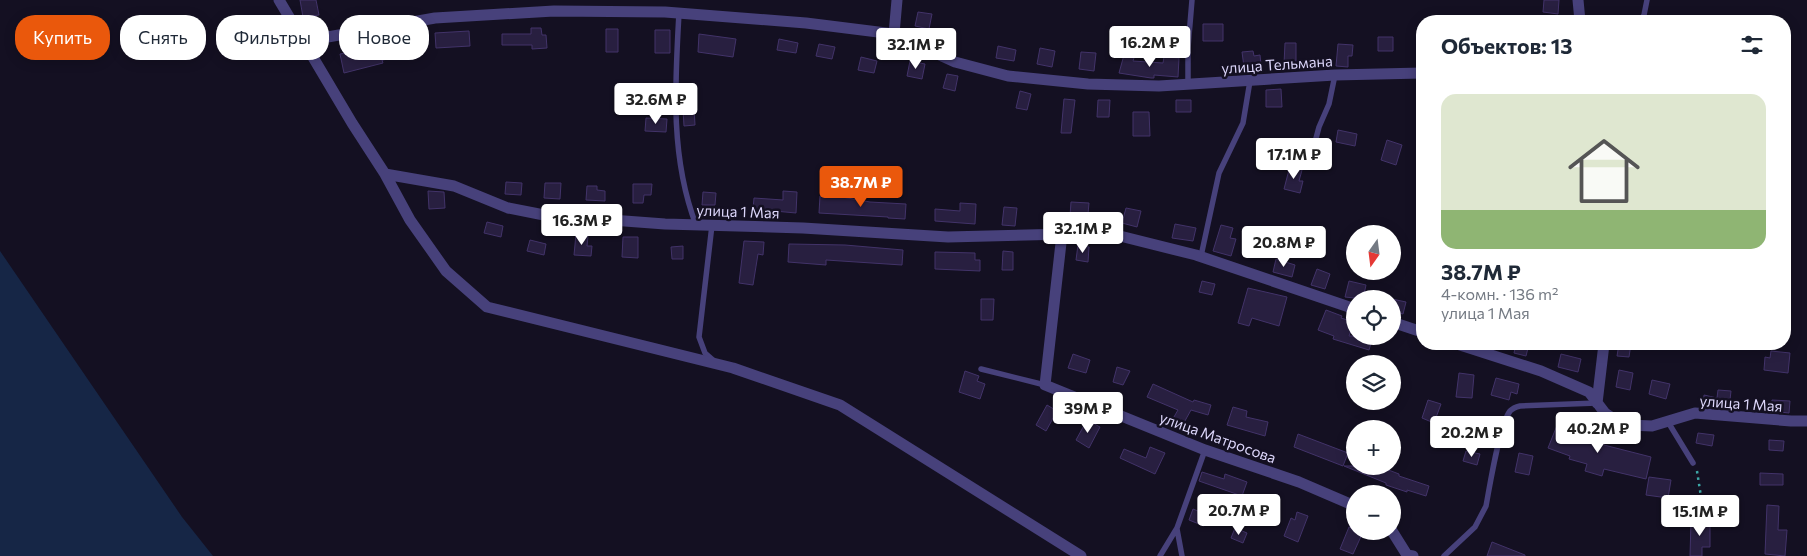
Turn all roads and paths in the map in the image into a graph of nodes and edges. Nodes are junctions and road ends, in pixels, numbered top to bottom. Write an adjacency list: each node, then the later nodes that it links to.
1 (280, 0): 7 (street)
2 (897, 0): 10 (street)
3 (1192, 0): 16 (lane)
4 (1578, 0): 8 (street)
5 (1647, 0): 9 (lane)
6 (678, 13): 10 (street, улица Тельмана); 11 (street, улица Тельмана); 19 (lane)
7 (289, 15)
8 (1579, 15)
9 (1644, 15)
10 (894, 34): 16 (street, улица Тельмана)
11 (329, 37)
12 (315, 60): 18 (street)
13 (1416, 73): 14 (street, улица Тельмана)
14 (1335, 75): 15 (street, улица Тельмана); 17 (lane)
15 (1250, 81): 16 (street, улица Тельмана); 22 (lane)
16 (1188, 84)
17 (1315, 142)
18 (385, 174): 19 (street, улица 1 Мая); 28 (street)
19 (696, 225): 20 (street, улица 1 Мая)
20 (712, 225): 21 (street, улица 1 Мая); 28 (lane)
21 (1062, 234): 22 (street, улица 1 Мая); 30 (street)
22 (1201, 256): 23 (street, улица 1 Мая)
23 (1346, 306)
24 (1401, 325): 25 (street)
25 (1416, 330)
26 (1475, 350): 31 (street, улица 1 Мая)
27 (1604, 350): 31 (street)
28 (718, 364): 40 (street)
29 (981, 369): 30 (lane)
30 (1045, 385): 34 (street, улица Матросова)
31 (1597, 403): 33 (street, улица 1 Мая); 44 (lane)
32 (1807, 421): 33 (street, улица 1 Мая)
33 (1668, 422): 35 (lane)
34 (1205, 450): 36 (street, улица Матросова); 38 (lane)
35 (1693, 463): 37 (path)
36 (1346, 502)
37 (1704, 516)
38 (1177, 528): 41 (lane); 42 (lane)
39 (1398, 540): 43 (street)
40 (1081, 556)
41 (1160, 556)
42 (1182, 556)
43 (1414, 556)
44 (1444, 556)

